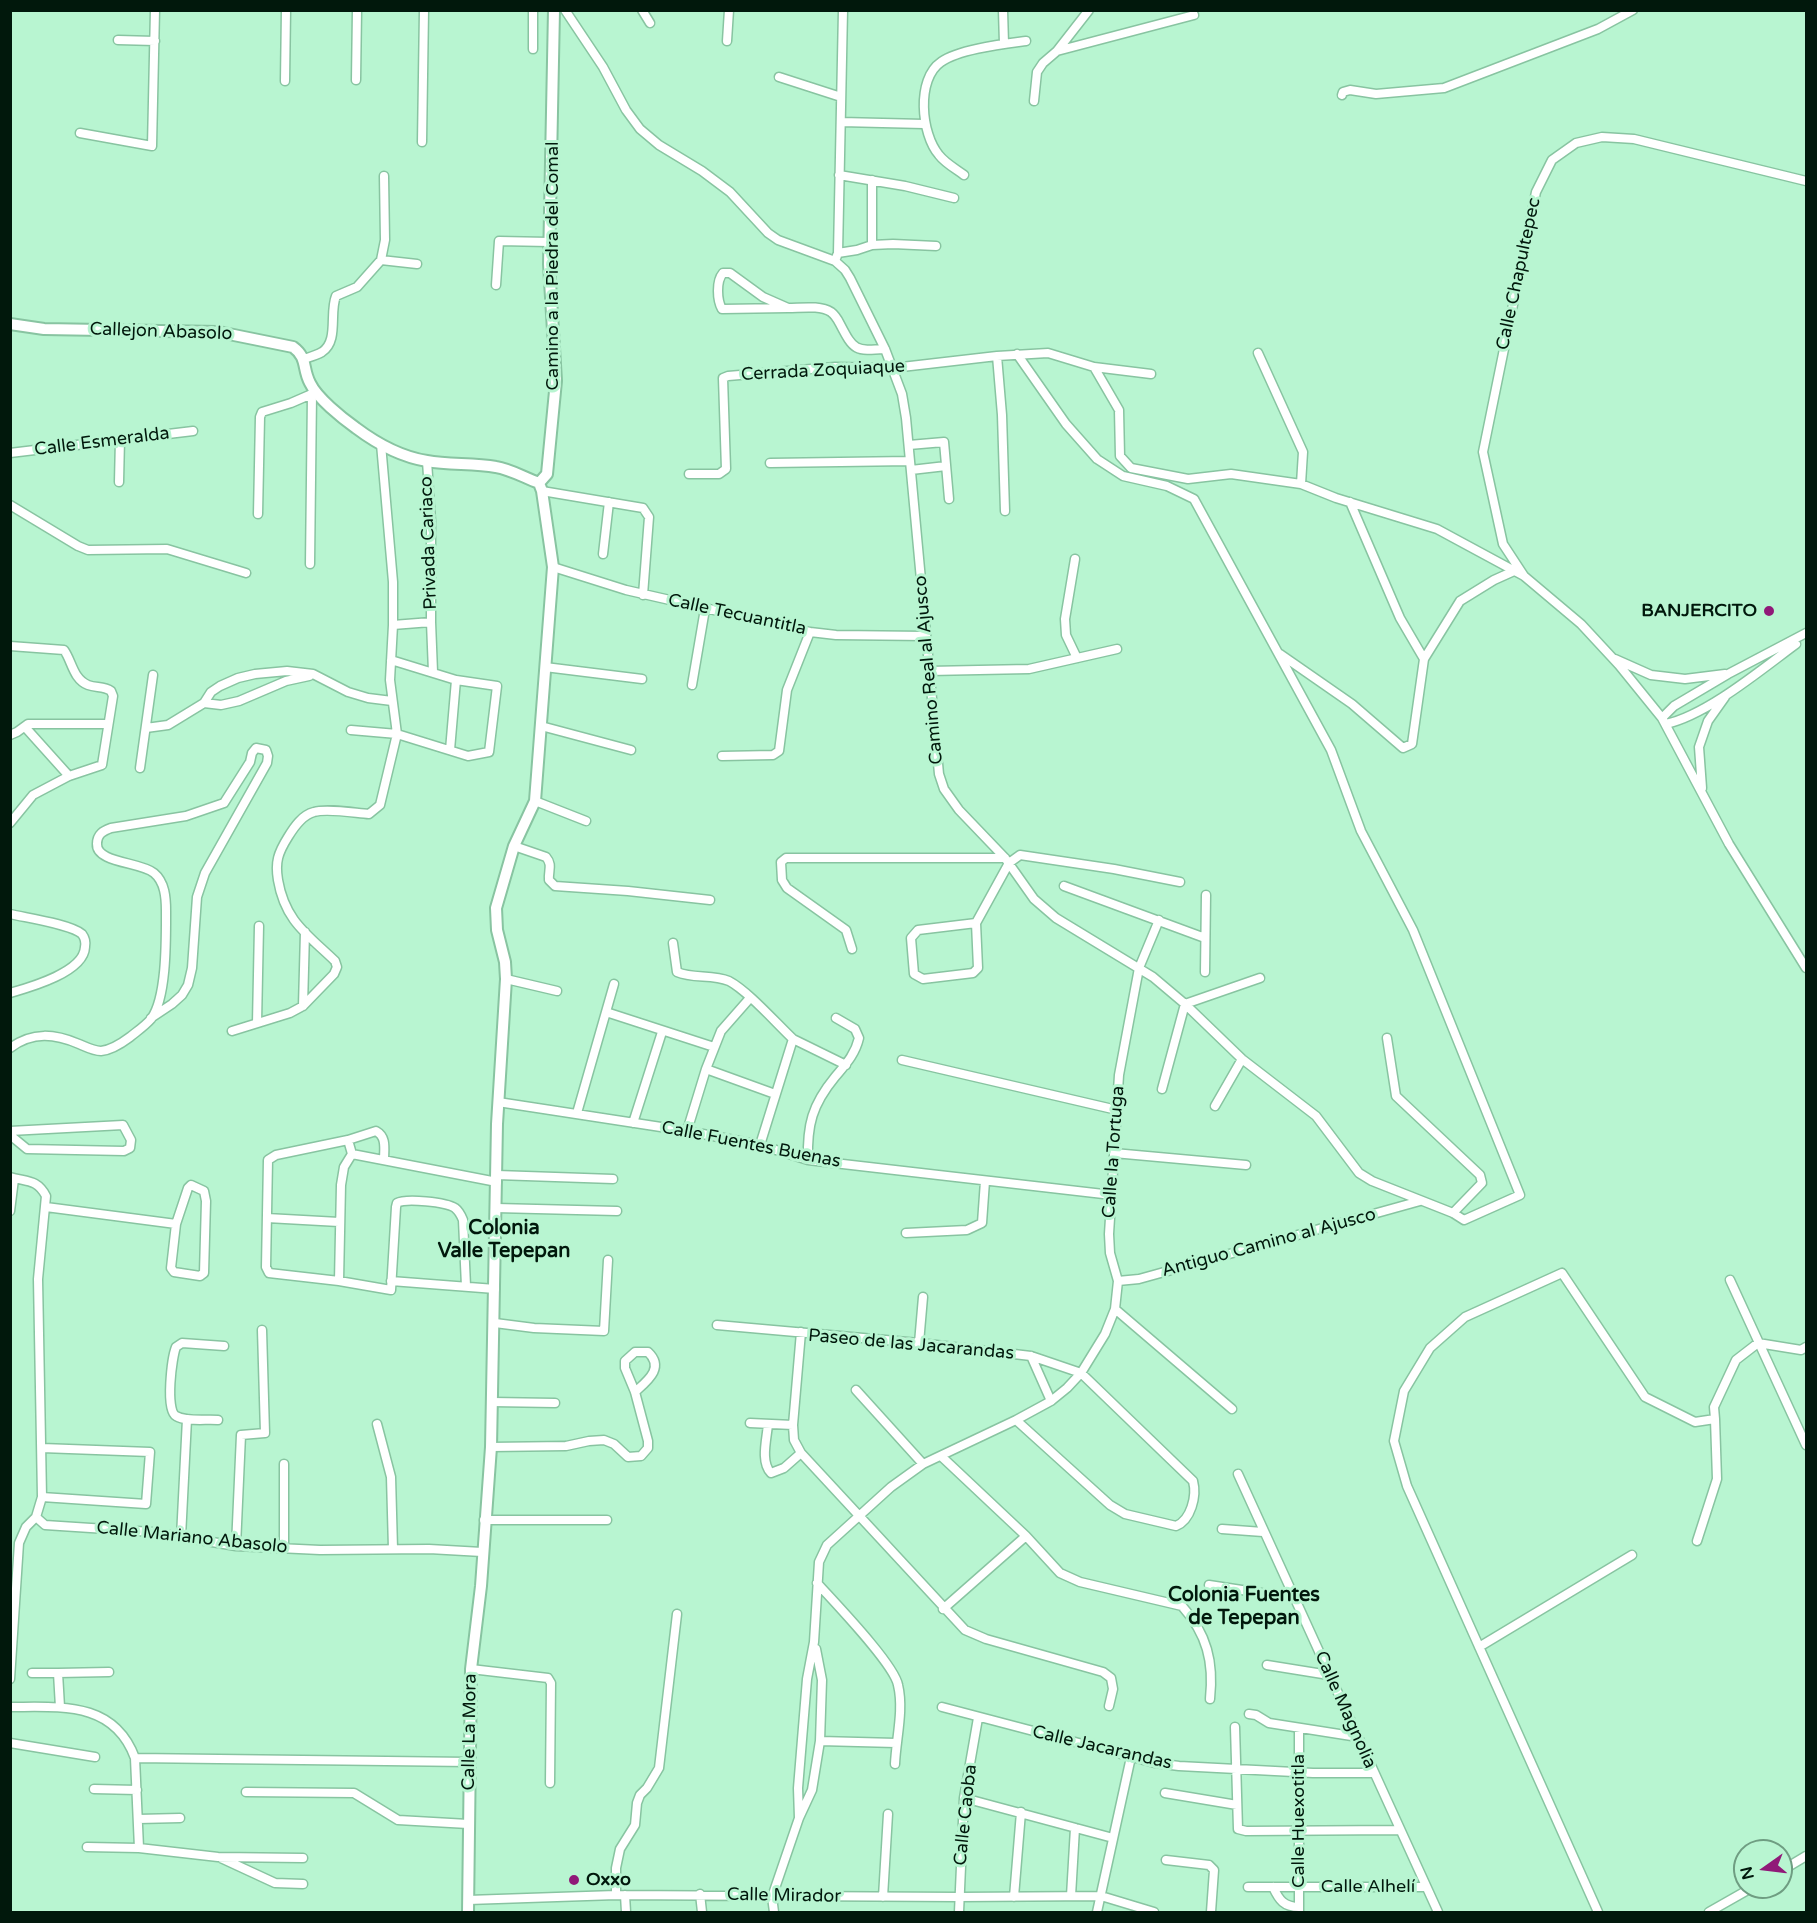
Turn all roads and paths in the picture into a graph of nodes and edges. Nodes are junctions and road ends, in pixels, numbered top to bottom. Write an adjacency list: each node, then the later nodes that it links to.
1 (155, 10): 17 (street)
2 (286, 10): 25 (street)
3 (357, 10): 24 (street)
4 (424, 10): 32 (street)
5 (533, 10): 21 (street)
6 (554, 10): 39 (street, Camino a la Piedra del Comal)
7 (565, 10): 42 (street)
8 (642, 10): 15 (street)
9 (729, 10): 18 (street)
10 (843, 10): 27 (street)
11 (1003, 10): 20 (street)
12 (1089, 10): 22 (street)
13 (1633, 10): 26 (street)
14 (1194, 15): 22 (street)
15 (650, 23)
16 (118, 40): 17 (street)
17 (155, 41): 31 (street)
18 (727, 41)
19 (1026, 41): 20 (street)
20 (1004, 44): 30 (street)
21 (533, 49)
22 (1057, 51): 28 (street)
23 (779, 77): 27 (street)
24 (356, 80)
25 (285, 81)
26 (1342, 95)
27 (841, 97): 29 (street)
28 (1034, 101)
29 (841, 122): 30 (street); 33 (street)
30 (924, 124): 34 (street)
31 (80, 133)
32 (422, 142)
33 (839, 175): 36 (street); 42 (street)
34 (964, 175)
35 (384, 176): 43 (street)
36 (872, 180): 38 (street); 40 (street)
37 (1806, 181): 83 (street, Calle Chapultepec)
38 (954, 198)
39 (549, 242): 45 (street); 70 (street, Camino a la Piedra del Comal)
40 (872, 245): 41 (street); 42 (street)
41 (936, 246)
42 (836, 257): 48 (street, Camino Real al Ajusco)
43 (381, 260): 44 (street); 52 (street)
44 (417, 264)
45 (496, 285)
46 (788, 308): 46 (street); 48 (street)
47 (10, 324): 52 (street, Callejon Abasolo)
48 (885, 349): 53 (street, Camino Real al Ajusco)
49 (1258, 353): 69 (street)
50 (1017, 354): 51 (street, Cerrada Zoquiaque); 54 (street, Cerrada Zoquiaque); 93 (street)
51 (997, 356): 53 (street, Cerrada Zoquiaque); 75 (street)
52 (304, 359): 56 (street)
53 (893, 368): 60 (street, Camino Real al Ajusco); 67 (street, Cerrada Zoquiaque)
54 (1094, 368): 55 (street, Cerrada Zoquiaque); 69 (street)
55 (1151, 374)
56 (314, 393): 59 (street); 76 (street); 79 (street)
57 (193, 431): 58 (street, Calle Esmeralda)
58 (120, 439): 61 (street, Calle Esmeralda); 68 (street)
59 (381, 444): 62 (street); 87 (street, Privada Cariaco)
60 (909, 445): 63 (street, Camino Real al Ajusco); 65 (street)
61 (10, 453)
62 (426, 461): 70 (street); 86 (street, Privada Cariaco)
63 (910, 461): 64 (street); 66 (street, Camino Real al Ajusco)
64 (770, 464)
65 (946, 466): 66 (street); 71 (street)
66 (911, 471): 90 (street, Camino Real al Ajusco)
67 (689, 474)
68 (119, 482)
69 (1301, 484): 73 (street)
70 (540, 487): 72 (street); 80 (street)
71 (949, 500)
72 (609, 502): 77 (street); 84 (street)
73 (1350, 502): 81 (street); 96 (street)
74 (10, 505): 82 (street)
75 (1005, 511)
76 (258, 514)
77 (603, 554)
78 (1075, 559): 95 (street)
79 (310, 564)
80 (553, 567): 84 (street, Calle Tecuantitla); 98 (street)
81 (1514, 571): 83 (street); 96 (street)
82 (246, 573)
83 (1524, 576): 94 (street)
84 (643, 595): 85 (street, Calle Tecuantitla)
85 (705, 609): 88 (street, Calle Tecuantitla); 106 (street)
86 (431, 622): 87 (street, Privada Cariaco); 100 (street)
87 (393, 625): 97 (street, Privada Cariaco)
88 (810, 632): 90 (street, Calle Tecuantitla); 120 (street)
89 (1806, 635): 102 (street); 107 (street)
90 (926, 636): 99 (street, Camino Real al Ajusco)
91 (10, 646): 111 (street)
92 (1117, 649): 95 (street)
93 (1278, 652): 96 (street); 192 (street, Camino Real al Ajusco)
94 (1611, 657): 102 (street); 110 (street)
95 (1077, 658): 99 (street)
96 (1424, 659)
97 (391, 660): 100 (street); 108 (street, Privada Cariaco)
98 (544, 666): 104 (street); 112 (street)
99 (929, 671): 128 (street, Camino Real al Ajusco)
100 (433, 672): 105 (street)
101 (313, 674): 108 (street); 109 (street); 109 (street)
102 (1728, 674): 110 (street)
103 (153, 675): 114 (street)
104 (642, 679)
105 (456, 680): 118 (street); 118 (street)
106 (692, 685)
107 (1727, 694): 110 (street); 123 (street)
108 (392, 701): 116 (street, Privada Cariaco)
109 (204, 703): 114 (street)
110 (1664, 721): 123 (street)
111 (108, 724): 113 (street); 122 (street)
112 (541, 726): 119 (street); 124 (street)
113 (25, 727): 117 (street); 122 (street)
114 (146, 728): 121 (street)
115 (351, 730): 116 (street)
116 (397, 734): 118 (street); 137 (street, Privada Cariaco)
117 (10, 735)
118 (450, 750)
119 (631, 750)
120 (722, 756)
121 (140, 768)
122 (69, 776): 126 (street)
123 (1702, 791): 142 (street)
124 (535, 801): 125 (street); 127 (street, Calle La Mora)
125 (586, 820)
126 (10, 823)
127 (514, 846): 132 (street); 145 (street, Calle La Mora)
128 (1007, 861): 129 (street); 135 (street); 140 (street); 141 (street, Camino Real al Ajusco)
129 (1180, 882)
130 (1064, 886): 134 (street)
131 (1206, 895): 138 (street)
132 (710, 900)
133 (10, 914): 148 (street)
134 (1159, 920): 138 (street); 141 (street, Calle la Tortuga)
135 (976, 923): 135 (street)
136 (259, 926): 155 (street)
137 (305, 932): 151 (street); 151 (street)
138 (1205, 938): 143 (street)
139 (674, 943): 149 (street)
140 (852, 948)
141 (1138, 968): 150 (street, Camino Real al Ajusco); 170 (street, Calle la Tortuga)
142 (1806, 968)
143 (1205, 972)
144 (1260, 978): 150 (street)
145 (506, 980): 147 (street); 168 (street, Calle La Mora)
146 (614, 984): 152 (street)
147 (557, 991)
148 (10, 993)
149 (750, 998): 159 (street); 160 (street)
150 (1185, 1004): 162 (street, Camino Real al Ajusco); 166 (street)
151 (303, 1006): 155 (street)
152 (606, 1012): 157 (street); 171 (street)
153 (151, 1018): 153 (street); 161 (street)
154 (836, 1018): 164 (street)
155 (257, 1023): 156 (street)
156 (232, 1031)
157 (662, 1032): 160 (street); 172 (street)
158 (1387, 1038): 192 (street)
159 (792, 1039): 164 (street); 167 (street)
160 (714, 1047): 165 (street)
161 (10, 1048)
162 (1242, 1059): 169 (street); 187 (street, Camino Real al Ajusco)
163 (902, 1060): 170 (street)
164 (846, 1065): 180 (street)
165 (706, 1069): 167 (street); 173 (street)
166 (1162, 1089)
167 (774, 1094): 176 (street)
168 (498, 1102): 171 (street, Calle Fuentes Buenas); 183 (street, Calle La Mora)
169 (1215, 1106)
170 (1117, 1110): 177 (street, Calle la Tortuga)
171 (577, 1113): 172 (street, Calle Fuentes Buenas)
172 (633, 1123): 173 (street, Calle Fuentes Buenas)
173 (687, 1131): 176 (street, Calle Fuentes Buenas)
174 (10, 1133): 174 (street)
175 (348, 1140): 178 (street); 179 (street); 193 (street)
176 (760, 1145): 180 (street, Calle Fuentes Buenas)
177 (1114, 1153): 181 (street); 186 (street, Calle la Tortuga)
178 (352, 1154): 179 (street); 194 (street)
179 (384, 1160): 183 (street)
180 (808, 1160): 185 (street, Calle Fuentes Buenas)
181 (1246, 1165)
182 (12, 1178): 188 (street); 191 (street)
183 (497, 1178): 184 (street); 189 (street, Calle La Mora)
184 (613, 1179)
185 (985, 1180): 186 (street, Calle Fuentes Buenas); 196 (street)
186 (1112, 1195): 201 (street, Calle la Tortuga)
187 (1420, 1201): 192 (street, Camino Real al Ajusco); 201 (street, Antiguo Camino al Ajusco)
188 (45, 1207): 195 (street); 232 (street)
189 (496, 1208): 190 (street); 203 (street, Calle La Mora)
190 (617, 1210)
191 (10, 1211)
192 (1453, 1213)
193 (267, 1218): 194 (street); 199 (street)
194 (339, 1222): 199 (street)
195 (176, 1224): 195 (street)
196 (906, 1233)
197 (609, 1260): 206 (street)
198 (1730, 1280): 211 (street)
199 (339, 1281): 200 (street)
200 (391, 1281): 202 (street); 202 (street)
201 (1118, 1281): 205 (street, Calle la Tortuga)
202 (466, 1286): 203 (street)
203 (495, 1288): 206 (street, Calle La Mora)
204 (923, 1297): 210 (street)
205 (1116, 1309): 215 (street, Calle la Tortuga); 221 (street)
206 (495, 1323): 219 (street, Calle La Mora)
207 (717, 1325): 209 (street)
208 (262, 1330): 248 (street)
209 (801, 1332): 210 (street, Paseo de las Jacarandas); 229 (street, Paseo de las Jacarandas)
210 (919, 1343): 214 (street, Paseo de las Jacarandas)
211 (1758, 1343): 213 (street); 223 (street); 230 (street)
212 (224, 1346): 222 (street)
213 (1806, 1347)
214 (1031, 1356): 215 (street, Paseo de las Jacarandas); 218 (street)
215 (1081, 1373): 218 (street, Calle la Tortuga); 225 (street)
216 (856, 1390): 236 (street)
217 (635, 1392): 217 (street); 231 (street)
218 (1051, 1401): 225 (street, Calle la Tortuga)
219 (492, 1402): 220 (street); 231 (street, Calle La Mora)
220 (555, 1403)
221 (1232, 1409)
222 (187, 1419): 224 (street); 246 (street)
223 (1715, 1419): 247 (street); 260 (street)
224 (218, 1420)
225 (1016, 1420): 234 (street, Calle la Tortuga)
226 (750, 1422): 227 (street)
227 (768, 1424): 229 (street); 233 (street)
228 (377, 1425): 250 (street)
229 (793, 1425): 233 (street, Paseo de las Jacarandas)
230 (1806, 1445)
231 (491, 1447): 241 (street, Calle La Mora)
232 (42, 1448): 238 (street); 238 (street)
233 (801, 1453): 239 (street, Paseo de las Jacarandas)
234 (941, 1456): 236 (street, Calle la Tortuga); 245 (street)
235 (284, 1464): 249 (street)
236 (922, 1464): 239 (street, Calle la Tortuga)
237 (1238, 1474): 244 (street, Calle Magnolia)
238 (42, 1497): 240 (street)
239 (858, 1516): 254 (street, Calle la Tortuga); 257 (street, Paseo de las Jacarandas)
240 (36, 1517): 246 (street, Calle Mariano Abasolo); 253 (street)
241 (484, 1520): 242 (street); 251 (street, Calle La Mora)
242 (607, 1520)
243 (1222, 1529): 244 (street)
244 (1263, 1532): 256 (street, Calle Magnolia)
245 (1026, 1536): 257 (street); 269 (street)
246 (181, 1537): 248 (street, Calle Mariano Abasolo)
247 (1697, 1541)
248 (236, 1546): 249 (street, Calle Mariano Abasolo)
249 (284, 1548): 250 (street, Calle Mariano Abasolo)
250 (393, 1549): 251 (street, Calle Mariano Abasolo)
251 (482, 1552): 263 (street, Calle La Mora)
252 (1632, 1555): 260 (street)
253 (14, 1572): 261 (street)
254 (817, 1583): 259 (street, Calle la Tortuga); 281 (street)
255 (1209, 1585): 256 (street)
256 (1294, 1598): 267 (street, Calle Magnolia)
257 (943, 1609): 270 (street, Paseo de las Jacarandas)
258 (677, 1614): 320 (street)
259 (814, 1642): 279 (street); 300 (street)
260 (1479, 1647): 339 (street)
261 (11, 1651): 268 (street)
262 (1267, 1665): 267 (street)
263 (471, 1669): 285 (street, Calle La Mora); 290 (street)
264 (109, 1672): 266 (street)
265 (32, 1673): 266 (street)
266 (58, 1673): 272 (street)
267 (1329, 1675): 278 (street, Calle Magnolia)
268 (10, 1679)
269 (1210, 1700)
270 (1109, 1706)
271 (10, 1707): 272 (street)
272 (60, 1707): 284 (street)
273 (942, 1707): 275 (street, Calle Jacarandas)
274 (1249, 1714): 277 (street)
275 (978, 1718): 283 (street, Calle Jacarandas); 295 (street, Calle Caoba)
276 (1234, 1727): 287 (street)
277 (1299, 1729): 278 (street); 288 (street, Calle Huexotitla)
278 (1358, 1737): 289 (street, Calle Magnolia)
279 (820, 1741): 281 (street); 300 (street)
280 (10, 1743): 282 (street)
281 (896, 1743): 286 (street)
282 (95, 1757)
283 (1131, 1757): 287 (street, Calle Jacarandas); 306 (street)
284 (135, 1758): 285 (street); 292 (street)
285 (470, 1762): 302 (street, Calle La Mora)
286 (895, 1764)
287 (1236, 1768): 288 (street, Calle Jacarandas); 296 (street)
288 (1299, 1772): 289 (street, Calle Jacarandas); 304 (street, Calle Huexotitla)
289 (1373, 1773): 305 (street, Calle Magnolia)
290 (549, 1783)
291 (94, 1789): 292 (street)
292 (136, 1790): 301 (street)
293 (246, 1792): 302 (street)
294 (1165, 1793): 296 (street)
295 (964, 1798): 297 (street); 326 (street, Calle Caoba)
296 (1237, 1805): 304 (street)
297 (1021, 1812): 303 (street); 325 (street)
298 (888, 1815): 324 (street)
299 (180, 1818): 301 (street)
300 (799, 1818): 323 (street)
301 (138, 1819): 308 (street)
302 (468, 1824): 328 (street, Calle La Mora)
303 (1075, 1828): 306 (street); 321 (street)
304 (1300, 1830): 305 (street); 317 (street, Calle Huexotitla)
305 (1399, 1830): 318 (street, Calle Magnolia)
306 (1113, 1838): 322 (street)
307 (87, 1847): 308 (street)
308 (139, 1848): 310 (street)
309 (1806, 1856): 313 (street)
310 (218, 1857): 311 (street); 314 (street)
311 (303, 1858)
312 (1166, 1860): 337 (street)
313 (1793, 1864)
314 (303, 1884)
315 (1248, 1887): 316 (street, Calle Alhelí)
316 (1273, 1887): 317 (street, Calle Alhelí); 329 (street)
317 (1300, 1887): 318 (street, Calle Alhelí); 329 (street, Calle Huexotitla)
318 (1426, 1887): 338 (street, Calle Magnolia)
319 (700, 1894): 320 (street, Calle Mirador); 323 (street, Calle Mirador); 332 (street)
320 (621, 1895): 328 (street, Calle Mirador); 331 (street)
321 (1071, 1896): 322 (street, Calle Mirador); 325 (street, Calle Mirador)
322 (1101, 1896): 335 (street); 336 (street, Calle Mirador)
323 (772, 1897): 324 (street, Calle Mirador); 333 (street)
324 (883, 1897): 326 (street, Calle Mirador)
325 (1014, 1897): 326 (street, Calle Mirador)
326 (959, 1898): 334 (street, Calle Caoba)
327 (1733, 1898): 340 (street)
328 (468, 1900): 330 (street, Calle La Mora)
329 (1299, 1910)
330 (468, 1912)
331 (626, 1912)
332 (702, 1912)
333 (774, 1912)
334 (959, 1912)
335 (1097, 1912)
336 (1154, 1912)
337 (1211, 1912)
338 (1438, 1912)
339 (1598, 1912)
340 (1709, 1912)

